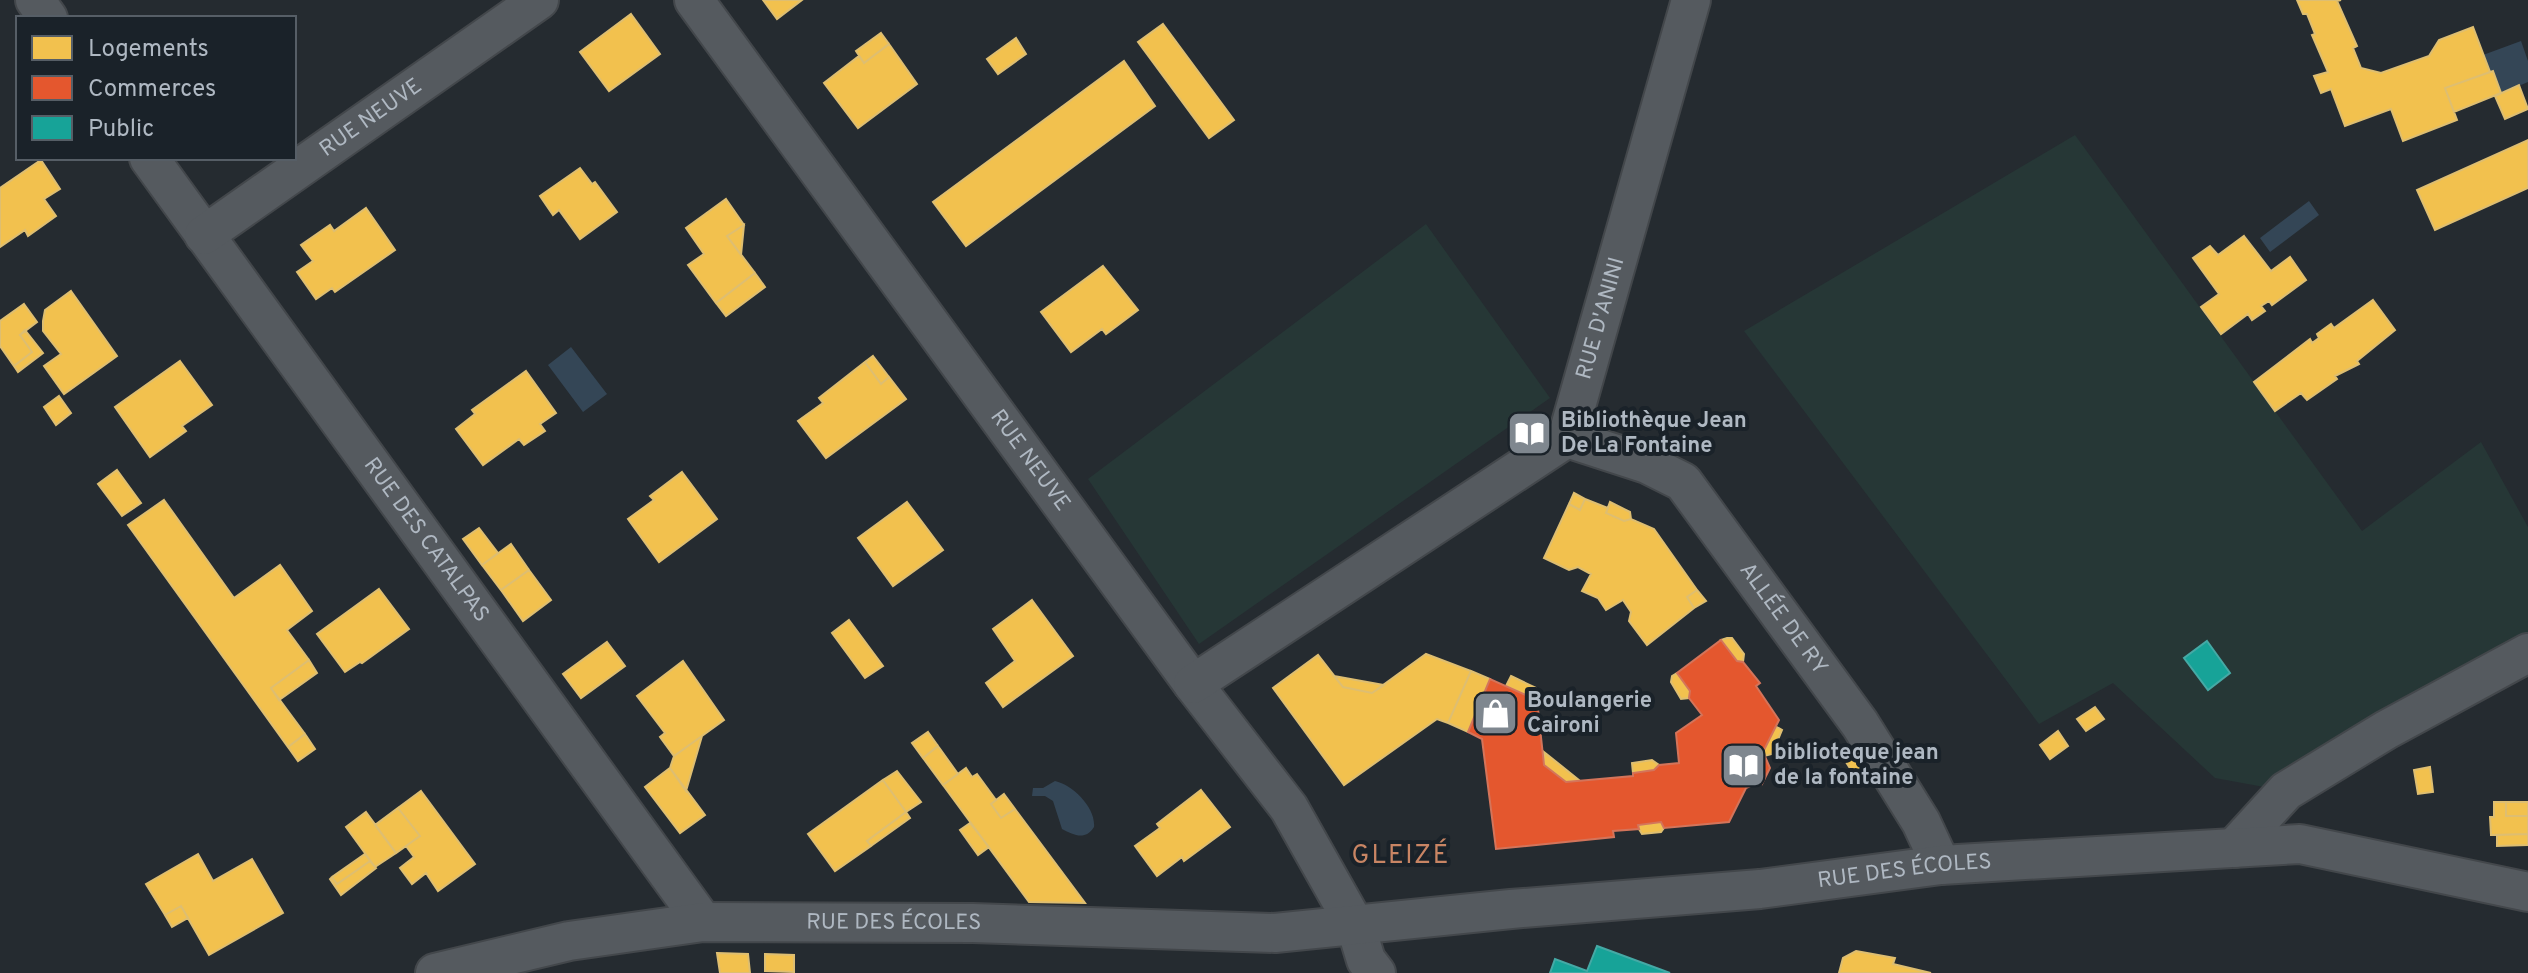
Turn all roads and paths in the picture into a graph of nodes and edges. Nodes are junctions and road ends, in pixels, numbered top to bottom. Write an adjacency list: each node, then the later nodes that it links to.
1 (539, 0): 5 (street, RUE NEUVE)
2 (694, 0): 8 (street, RUE NEUVE)
3 (1691, 0): 6 (street, RUE D'ANINI)
4 (150, 160): 5 (street, RUE DES CATALPAS)
5 (204, 235): 12 (street, RUE DES CATALPAS)
6 (1567, 438): 8 (street); 10 (street, ALLÉE DE RY)
7 (2528, 653): 9 (street)
8 (1193, 684): 13 (street, RUE NEUVE)
9 (2234, 848): 10 (street, RUE DES ÉCOLES); 11 (street, RUE DES ÉCOLES)
10 (1941, 865): 13 (street, RUE DES ÉCOLES)
11 (2528, 892)
12 (703, 922): 13 (street, RUE DES ÉCOLES); 14 (street, RUE DES ÉCOLES)
13 (1356, 927): 16 (street, RUE NEUVE)
14 (571, 957): 15 (street, RUE DES ÉCOLES)
15 (435, 973)
16 (1376, 973)

